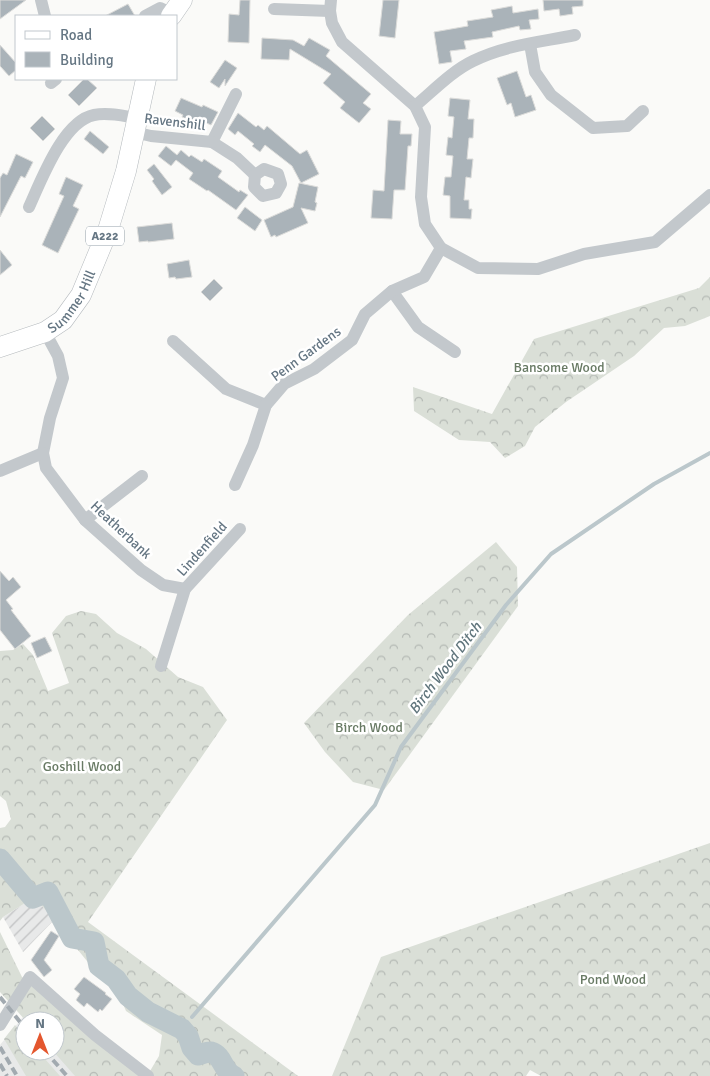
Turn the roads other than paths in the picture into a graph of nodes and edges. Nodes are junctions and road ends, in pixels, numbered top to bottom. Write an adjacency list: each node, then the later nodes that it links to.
1 (41, 0): 5 (street)
2 (331, 6): 3 (street); 11 (street)
3 (274, 9)
4 (175, 10): 6 (street)
5 (45, 15)
6 (147, 15)
7 (575, 35): 8 (street)
8 (530, 44): 11 (street); 12 (street)
9 (146, 80): 13 (main road, Summer Hill / A222)
10 (236, 94): 14 (street, Ravenshill)
11 (415, 106): 18 (street)
12 (643, 111)
13 (135, 125): 14 (street, Ravenshill); 17 (street, Ravenshill); 20 (main road, Summer Hill / A222)
14 (212, 142): 15 (street, Ravenshill)
15 (255, 175)
16 (710, 195): 18 (street)
17 (29, 207)
18 (442, 248): 19 (street, Penn Gardens)
19 (392, 291): 23 (street); 24 (street, Penn Gardens)
20 (45, 332): 22 (main road, Summer Hill / A222); 25 (street)
21 (174, 341): 24 (street)
22 (0, 347)
23 (455, 352)
24 (266, 405): 28 (street, Penn Gardens)
25 (43, 453): 26 (street); 29 (street, Heatherbank)
26 (0, 471)
27 (142, 476): 29 (street)
28 (235, 485)
29 (85, 520): 31 (street, Heatherbank)
30 (240, 529): 31 (street, Lindenfield)
31 (185, 589): 32 (street)
32 (160, 666)
33 (0, 1025): 34 (street)
34 (148, 1076)

